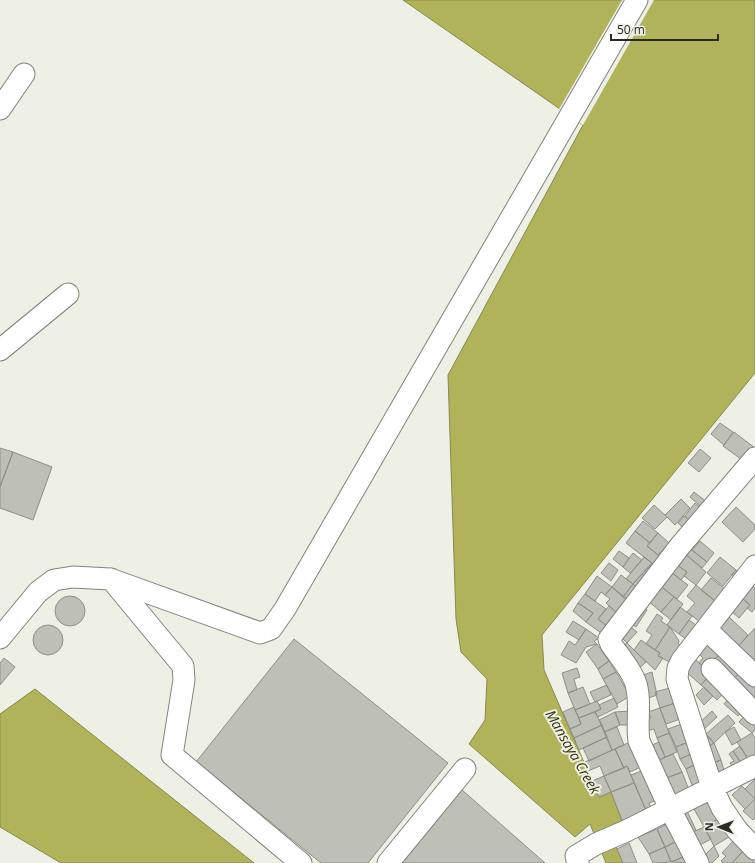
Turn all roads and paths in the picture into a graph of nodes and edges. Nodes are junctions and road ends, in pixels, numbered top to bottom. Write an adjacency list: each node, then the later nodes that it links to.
1 (637, 0): 8 (street)
2 (24, 74): 3 (street)
3 (0, 109)
4 (68, 294): 5 (street)
5 (0, 350)
6 (755, 458): 17 (street)
7 (753, 572): 9 (street)
8 (110, 579): 10 (street); 19 (street)
9 (706, 629): 12 (street); 16 (street)
10 (0, 638)
11 (712, 669): 13 (street)
12 (755, 676)
13 (755, 714)
14 (755, 766): 16 (street)
15 (466, 769): 20 (street)
16 (712, 787): 17 (street); 18 (street)
17 (670, 809): 21 (street); 22 (street)
18 (755, 849)
19 (301, 863)
20 (388, 863)
21 (578, 863)
22 (698, 863)

